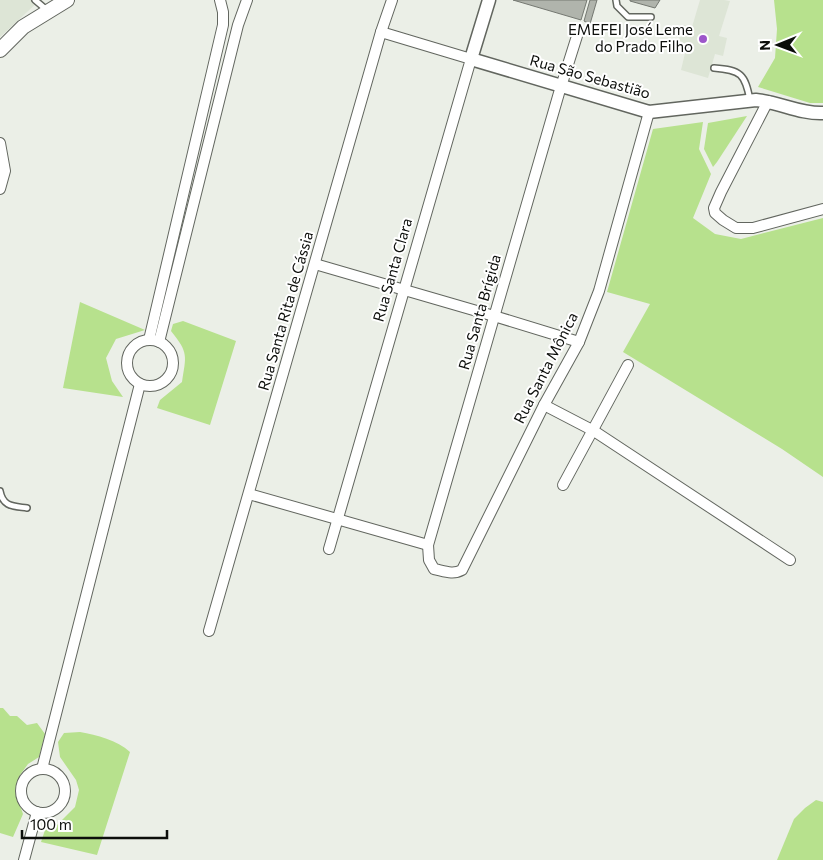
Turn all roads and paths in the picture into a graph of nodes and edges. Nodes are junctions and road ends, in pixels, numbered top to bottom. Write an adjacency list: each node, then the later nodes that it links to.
1 (35, 0): 8 (lane)
2 (67, 0): 8 (main road)
3 (220, 0): 26 (street)
4 (247, 0): 27 (street)
5 (392, 0): 10 (street, Rua Santa Rita de Cássia)
6 (489, 0): 13 (street, Rua Santa Clara)
7 (616, 0): 9 (lane)
8 (48, 11): 12 (main road)
9 (651, 17)
10 (381, 32): 13 (street, Rua São Sebastião); 23 (street, Rua Santa Rita de Cássia)
11 (577, 36): 15 (street, Rua Santa Brígida)
12 (0, 50)
13 (471, 59): 15 (street, Rua São Sebastião); 24 (street, Rua Santa Clara)
14 (714, 68): 16 (lane)
15 (561, 86): 18 (street, Rua São Sebastião); 25 (street, Rua Santa Brígida)
16 (750, 101): 17 (street, Rua São Sebastião); 18 (street, Rua São Sebastião)
17 (768, 101): 19 (street, Rua São Sebastião); 22 (street)
18 (649, 112): 28 (street, Rua Santa Mônica)
19 (823, 113)
20 (0, 142): 21 (street)
21 (0, 189)
22 (823, 209)
23 (315, 264): 24 (street); 35 (street, Rua Santa Rita de Cássia)
24 (404, 290): 25 (street); 37 (street, Rua Santa Clara)
25 (494, 316): 28 (street); 38 (street, Rua Santa Brígida)
26 (148, 340): 27 (street); 30 (street)
27 (159, 342): 30 (street)
28 (579, 342): 31 (street, Rua Santa Mônica)
29 (628, 364): 32 (street)
30 (140, 384): 42 (street)
31 (544, 406): 32 (street); 38 (street, Rua Santa Mônica)
32 (593, 430): 33 (street); 40 (street)
33 (563, 485)
34 (0, 491): 36 (lane)
35 (249, 494): 37 (street); 41 (street, Rua Santa Rita de Cássia)
36 (27, 508)
37 (338, 520): 38 (street); 39 (street, Rua Santa Clara)
38 (428, 545)
39 (329, 549)
40 (790, 560)
41 (209, 631)
42 (42, 769): 43 (street); 43 (street)
43 (37, 812): 44 (street)
44 (24, 860)

